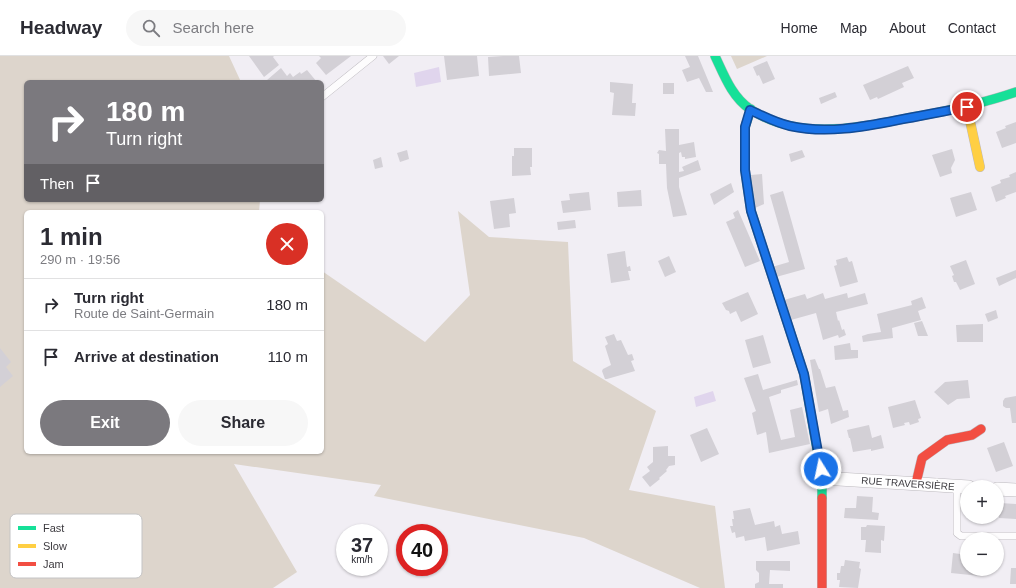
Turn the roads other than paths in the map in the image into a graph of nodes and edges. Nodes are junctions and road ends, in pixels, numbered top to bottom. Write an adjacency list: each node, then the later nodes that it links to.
1 (373, 56): 4 (lane)
2 (715, 56): 6 (street)
3 (1016, 92): 5 (street)
4 (324, 95)
5 (967, 107): 6 (street); 7 (street)
6 (750, 110): 9 (street)
7 (980, 167)
8 (981, 429): 10 (street)
9 (822, 478): 10 (street, RUE TRAVERSIÈRE); 16 (street)
10 (916, 483): 11 (street, RUE TRAVERSIÈRE)
11 (960, 486)
12 (1004, 489): 13 (street)
13 (1016, 490)
14 (960, 510): 15 (lane)
15 (1016, 536)
16 (822, 588)

